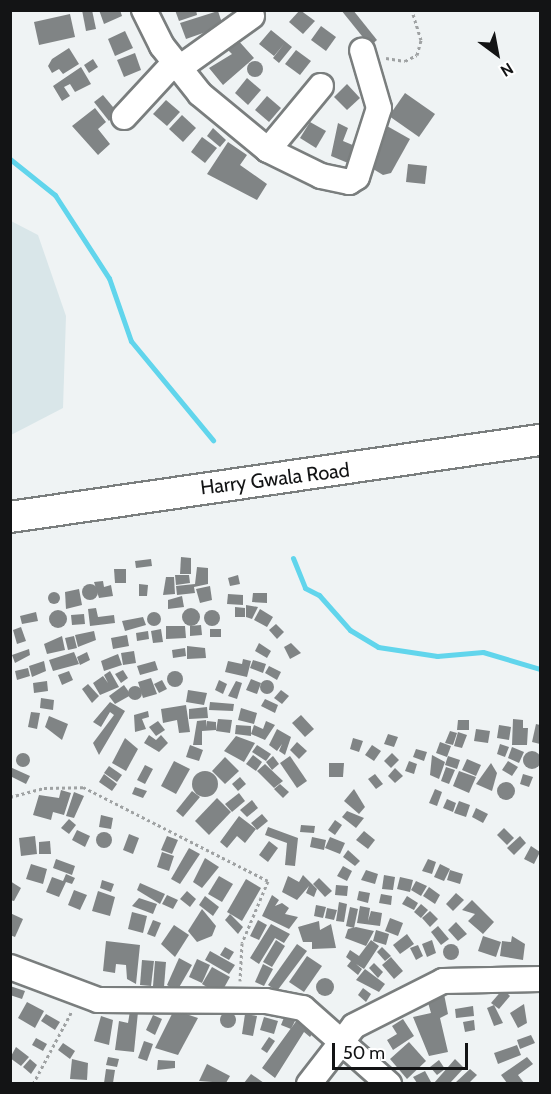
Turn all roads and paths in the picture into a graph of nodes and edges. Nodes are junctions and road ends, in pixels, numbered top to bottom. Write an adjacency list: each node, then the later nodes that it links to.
1 (144, 10): 5 (street)
2 (412, 10): 4 (path)
3 (252, 16): 5 (street)
4 (362, 50): 8 (street)
5 (176, 66): 7 (street); 8 (street)
6 (321, 86): 8 (street)
7 (124, 117)
8 (268, 150)
9 (540, 440): 10 (main road, Harry Gwala Road)
10 (10, 517)
11 (10, 797): 15 (path)
12 (10, 967): 14 (street)
13 (540, 979): 16 (street)
14 (80, 994): 15 (street); 17 (path)
15 (238, 1001): 16 (street)
16 (342, 1040): 18 (street); 19 (street)
17 (33, 1083)
18 (309, 1083)
19 (389, 1083)

